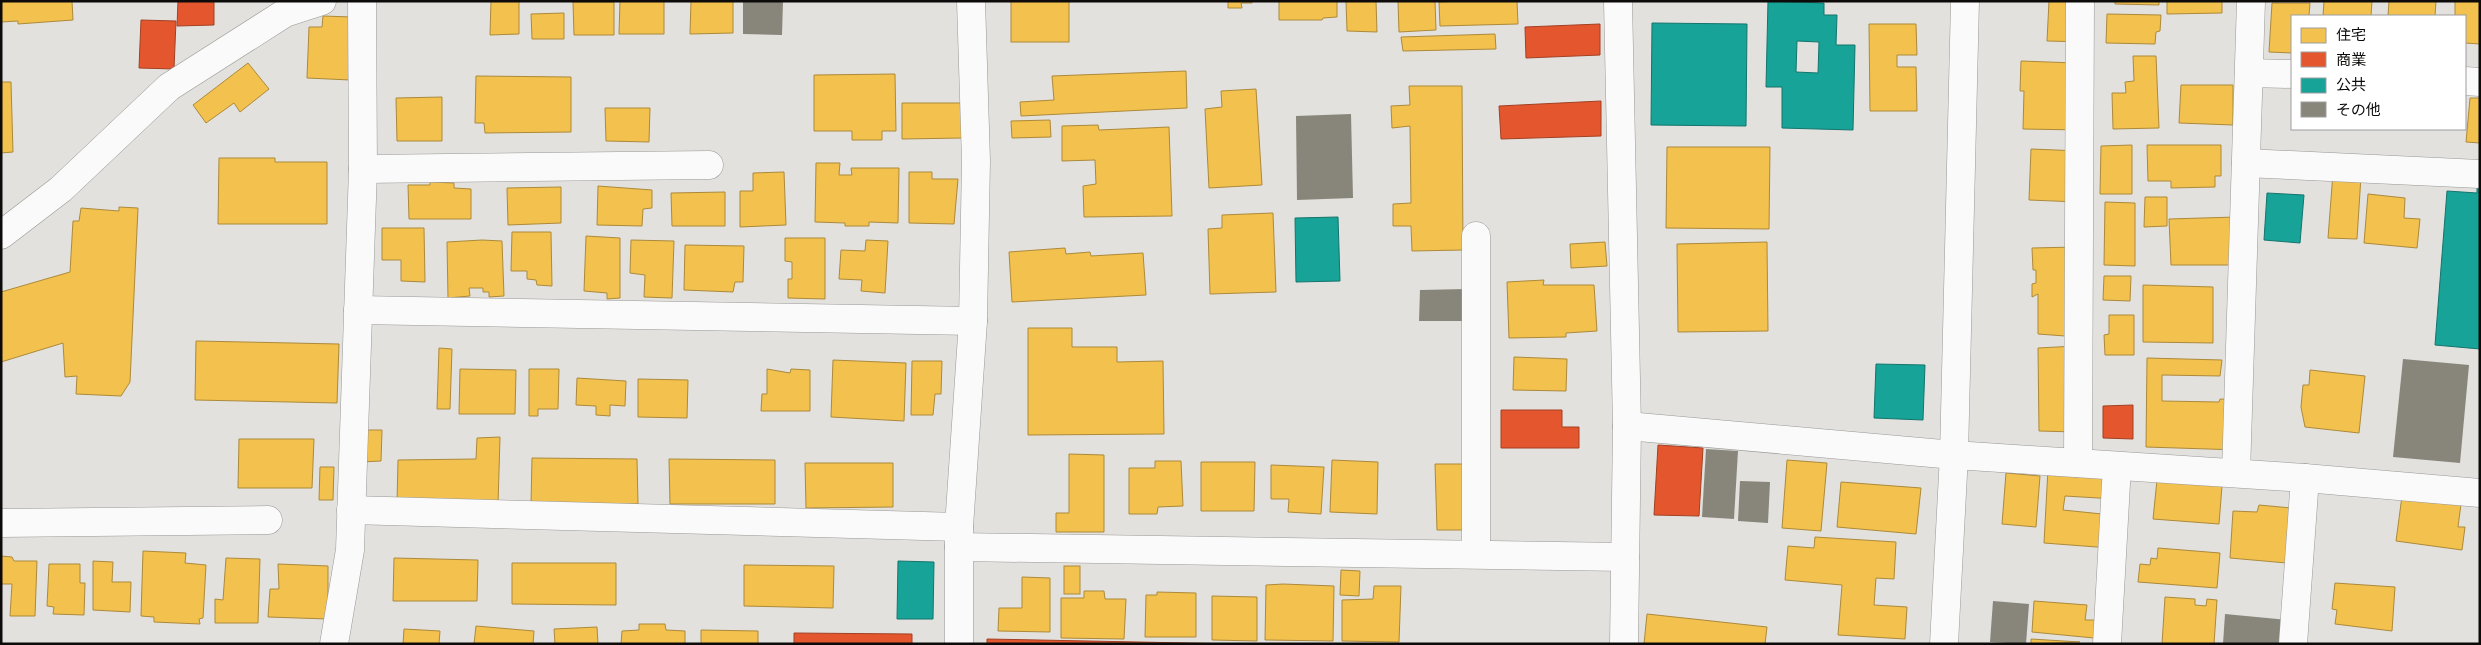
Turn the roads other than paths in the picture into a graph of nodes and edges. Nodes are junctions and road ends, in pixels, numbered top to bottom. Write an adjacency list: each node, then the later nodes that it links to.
1 (322, 1): 16 (street)
2 (362, 1): 14 (street)
3 (971, 1): 19 (street)
4 (1618, 1): 20 (street)
5 (1965, 1): 21 (street)
6 (2080, 1): 22 (street)
7 (2251, 1): 8 (street)
8 (2249, 73): 9 (street); 12 (street)
9 (2291, 74)
10 (2466, 81): 11 (street)
11 (2480, 82)
12 (2246, 163): 15 (street); 24 (street)
13 (709, 165): 14 (street)
14 (363, 168): 18 (street)
15 (2480, 174)
16 (1, 235)
17 (1476, 236): 31 (street)
18 (358, 310): 19 (street); 27 (street)
19 (973, 321): 30 (street)
20 (1627, 426): 21 (street); 32 (street)
21 (1954, 455): 22 (street); 36 (street)
22 (2078, 463): 23 (street)
23 (2117, 466): 24 (street); 37 (street)
24 (2236, 473): 25 (street)
25 (2305, 478): 26 (street); 38 (street)
26 (2480, 493)
27 (351, 510): 30 (street); 33 (street)
28 (268, 520): 29 (street)
29 (1, 523)
30 (959, 537): 31 (street); 34 (street)
31 (1476, 554): 32 (street)
32 (1625, 557): 35 (street)
33 (334, 644)
34 (959, 644)
35 (1624, 644)
36 (1944, 644)
37 (2107, 644)
38 (2293, 644)

